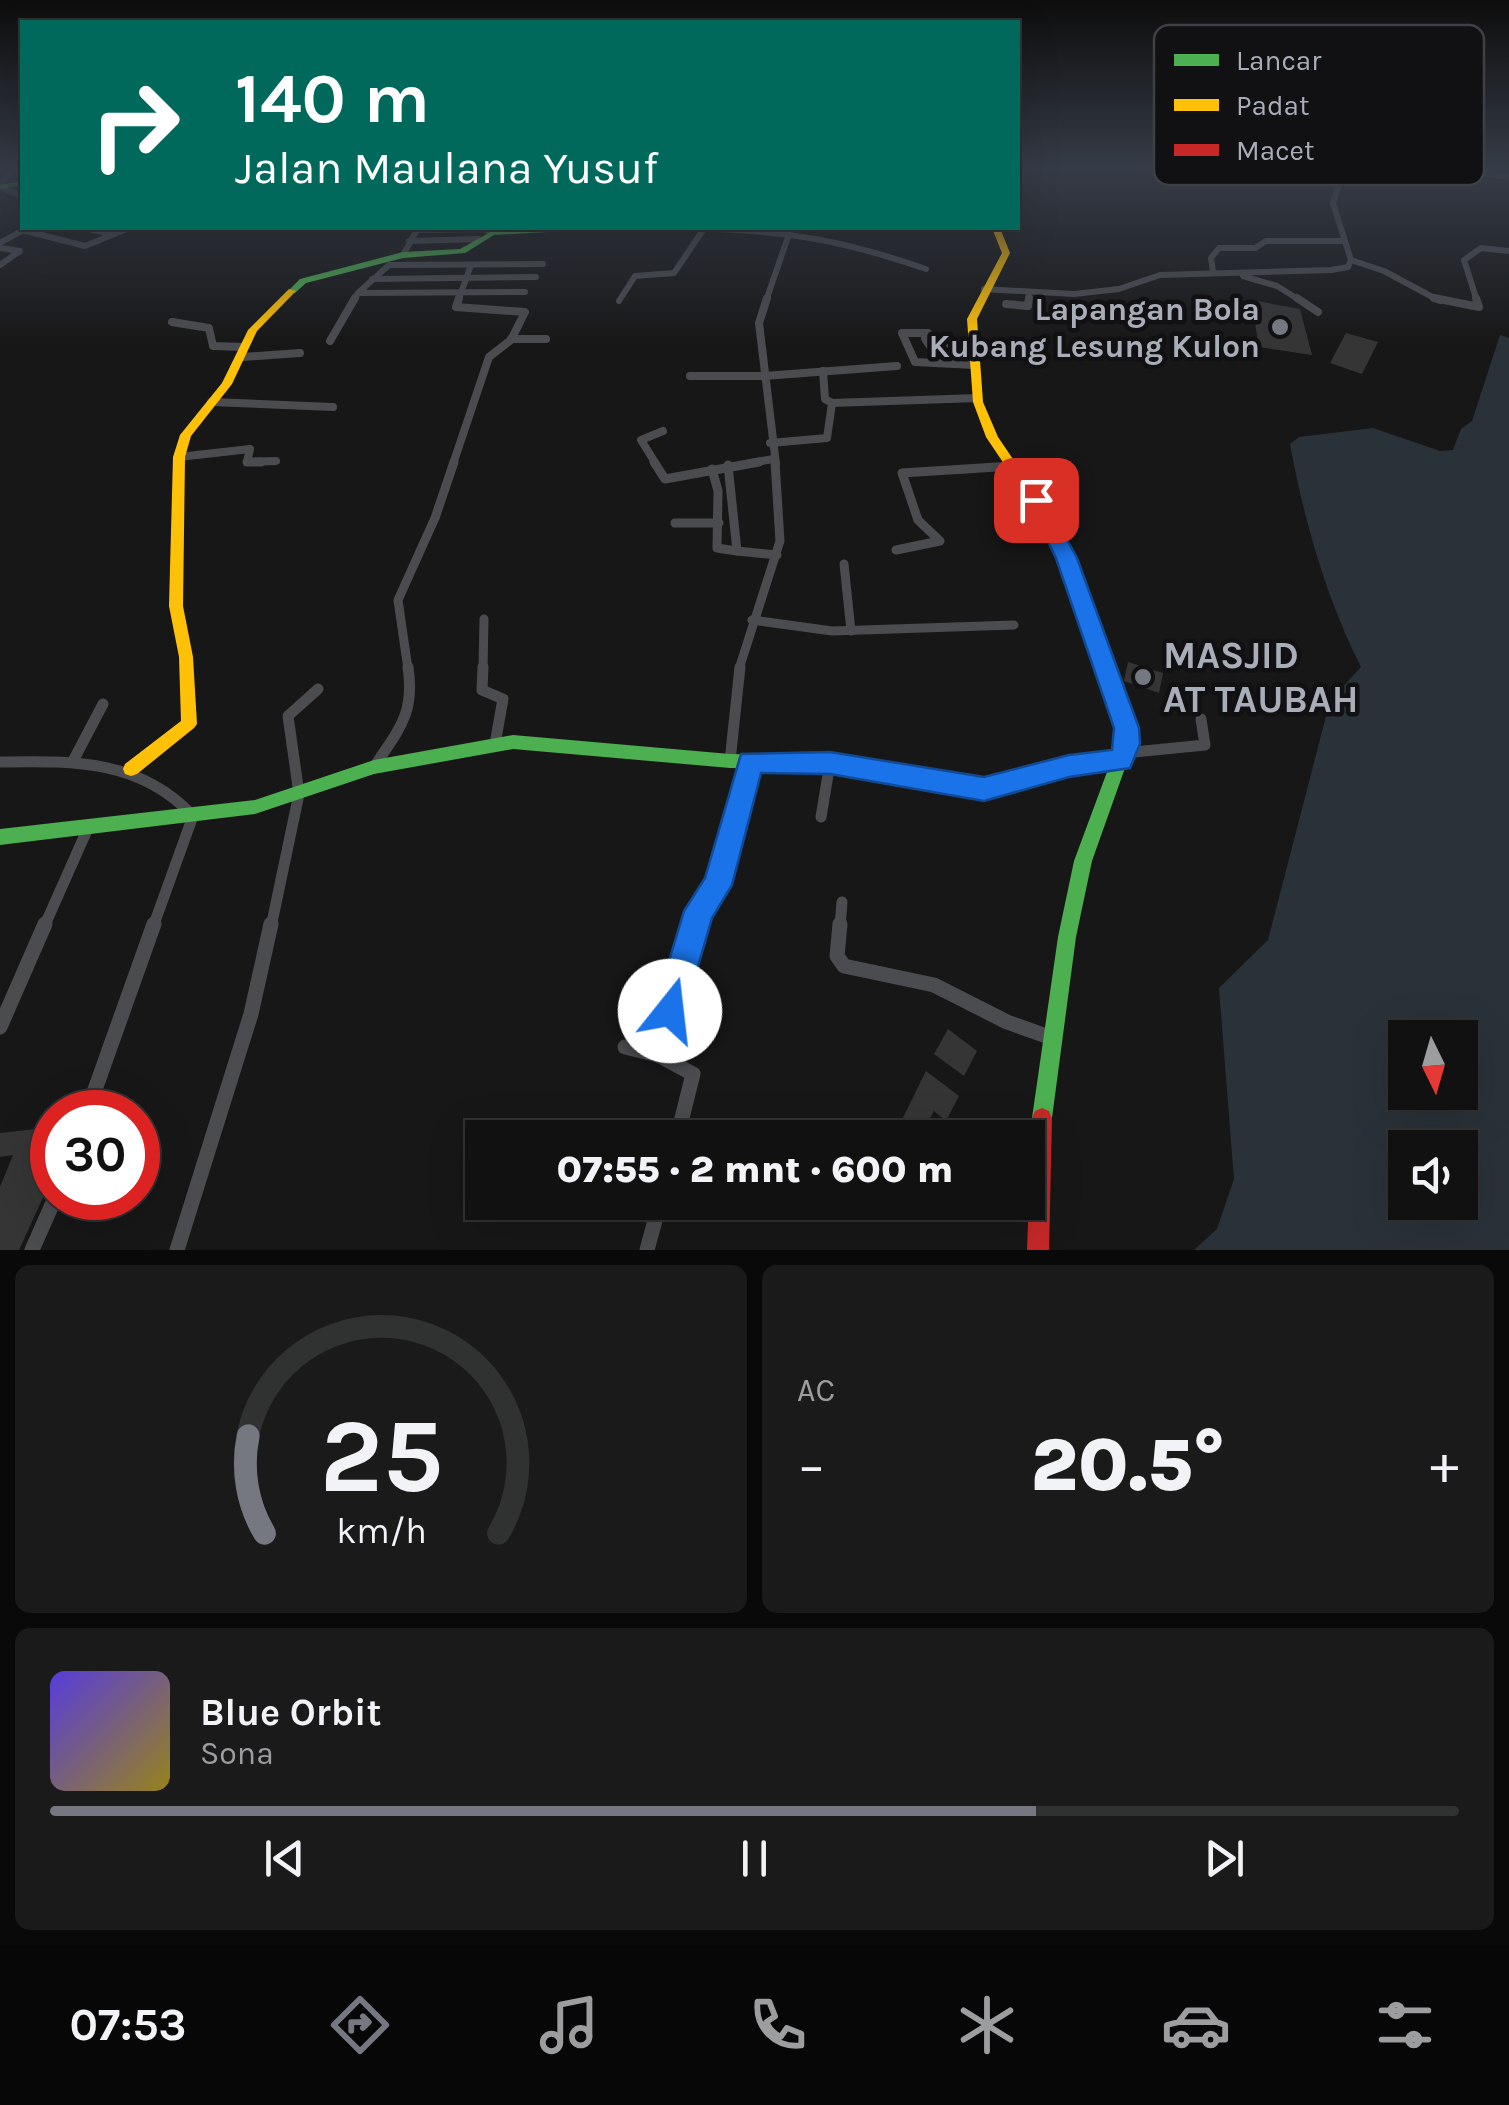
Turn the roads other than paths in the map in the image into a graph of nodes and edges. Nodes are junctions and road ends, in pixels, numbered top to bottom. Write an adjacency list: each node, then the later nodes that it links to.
1 (1340, 228): 15 (street)
2 (23, 230): 16 (street)
3 (29, 230): 13 (street)
4 (92, 230): 13 (street)
5 (123, 230): 13 (street)
6 (418, 230): 17 (street)
7 (485, 230): 14 (street)
8 (558, 230): 14 (street)
9 (700, 230): 34 (street)
10 (789, 230): 48 (street)
11 (793, 230): 24 (street)
12 (997, 230): 29 (street)
13 (113, 234)
14 (485, 236): 17 (street); 19 (street)
15 (1344, 241): 20 (street); 25 (street)
16 (0, 245): 22 (street)
17 (403, 251): 19 (street); 42 (street)
18 (1509, 252): 20 (street)
19 (423, 259): 23 (street); 28 (street)
20 (1351, 260): 25 (street)
21 (543, 264): 23 (street)
22 (0, 265)
23 (471, 265): 27 (street)
24 (926, 270)
25 (1213, 272): 33 (street); 36 (street)
26 (536, 277): 27 (street)
27 (465, 278): 28 (street); 32 (street)
28 (372, 280): 31 (street)
29 (984, 289): 33 (street); 41 (street)
30 (524, 292): 32 (street)
31 (358, 293): 32 (street); 40 (street)
32 (460, 293): 38 (street)
33 (1030, 293): 35 (street)
34 (620, 301)
35 (1006, 304)
36 (1318, 312)
37 (172, 322): 42 (street)
38 (512, 339): 39 (street); 81 (street)
39 (546, 340)
40 (330, 341)
41 (973, 348): 44 (street); 44 (street)
42 (243, 352): 43 (street); 50 (street)
43 (300, 354)
44 (974, 365): 49 (street)
45 (897, 366): 46 (street)
46 (822, 371): 48 (street); 51 (street)
47 (690, 376): 48 (street)
48 (764, 376): 54 (street)
49 (978, 398): 51 (street); 59 (street)
50 (211, 402): 52 (street); 55 (street)
51 (832, 403): 54 (street)
52 (333, 407)
53 (664, 431): 60 (street)
54 (770, 443): 56 (street)
55 (179, 457): 57 (street); 82 (street)
56 (772, 459): 58 (street); 65 (street)
57 (276, 461)
58 (728, 465): 60 (street); 63 (street)
59 (1013, 466): 64 (street); 75 (street)
60 (712, 469): 61 (street)
61 (719, 523): 62 (street); 63 (street)
62 (675, 524)
63 (738, 550): 65 (street)
64 (896, 550)
65 (777, 555): 68 (street)
66 (844, 564): 70 (street)
67 (484, 619): 74 (street)
68 (752, 620): 70 (street); 76 (street)
69 (1014, 626): 70 (street)
70 (851, 631)
71 (318, 690): 83 (street)
72 (102, 704): 78 (street)
73 (1201, 719): 75 (street)
74 (494, 744): 76 (street); 81 (street)
75 (1122, 757): 80 (street); 90 (street)
76 (730, 761): 79 (street)
77 (0, 762): 78 (street)
78 (72, 762): 82 (street)
79 (750, 762): 80 (street); 92 (street)
80 (830, 763): 85 (street)
81 (374, 767): 83 (street)
82 (130, 769): 84 (street)
83 (300, 794): 84 (street); 98 (street)
84 (193, 816): 86 (street); 93 (street)
85 (821, 817)
86 (88, 828): 87 (street); 89 (street)
87 (0, 837)
88 (842, 902): 90 (street)
89 (0, 1027)
90 (1052, 1038): 100 (street)
91 (625, 1047): 92 (street)
92 (658, 1055): 94 (street)
93 (95, 1090)
94 (682, 1120)
95 (45, 1220): 97 (street)
96 (655, 1220): 99 (street)
97 (32, 1250)
98 (178, 1250)
99 (647, 1250)
100 (1038, 1250)

